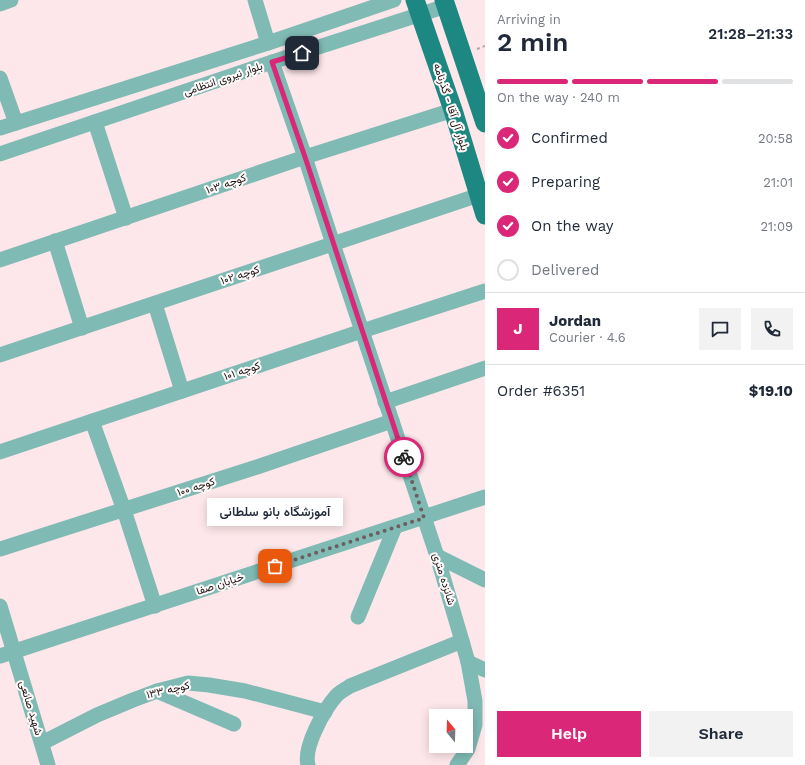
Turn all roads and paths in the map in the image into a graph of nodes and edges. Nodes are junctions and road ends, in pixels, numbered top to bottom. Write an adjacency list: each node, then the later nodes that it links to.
1 (11, 0): 5 (street)
2 (255, 0): 7 (street)
3 (394, 0): 7 (street, بلوار نیروی انتظامی)
4 (445, 3): 6 (street, بلوار نیروی انتظامی); 13 (main road)
5 (0, 4)
6 (418, 8): 8 (street, بلوار نیروی انتظامی); 10 (main road, بلوار آل آقا - گذرنامه)
7 (268, 42): 12 (street, بلوار نیروی انتظامی)
8 (272, 62): 11 (street, بلوار نیروی انتظامی); 16 (street, شانزده متری)
9 (0, 78): 12 (street)
10 (453, 110): 16 (street, کوچه ۱۰۳); 17 (main road, بلوار آل آقا - گذرنامه)
11 (95, 122): 15 (street, بلوار نیروی انتظامی); 19 (street)
12 (16, 123): 14 (street, بلوار نیروی انتظامی)
13 (485, 123)
14 (0, 128)
15 (0, 154)
16 (305, 157): 19 (street, کوچه ۱۰۳); 21 (street, شانزده متری)
17 (479, 196): 18 (main road, بلوار آل آقا - گذرنامه); 21 (street, کوچه ۱۰۲)
18 (485, 215)
19 (126, 218): 20 (street, کوچه ۱۰۳)
20 (55, 242): 22 (street, کوچه ۱۰۳); 25 (street)
21 (333, 244): 24 (street, کوچه ۱۰۲); 26 (street, شانزده متری)
22 (0, 260)
23 (485, 291): 26 (street, کوچه ۱۰۱)
24 (155, 304): 25 (street, کوچه ۱۰۲); 29 (street)
25 (82, 328): 27 (street, کوچه ۱۰۲)
26 (362, 331): 29 (street, کوچه ۱۰۱); 30 (street, شانزده متری)
27 (0, 355)
28 (485, 368): 30 (street)
29 (182, 391): 31 (street, کوچه ۱۰۱)
30 (385, 402): 32 (street, شانزده متری)
31 (92, 421): 33 (street, کوچه ۱۰۱); 35 (street)
32 (392, 421): 35 (street, کوچه ۱۰۰); 36 (street, شانزده متری)
33 (0, 452)
34 (485, 497): 36 (street, خیابان صفا)
35 (124, 510): 38 (street, کوچه ۱۰۰); 42 (street)
36 (424, 518): 37 (street, خیابان صفا); 39 (street, شانزده متری)
37 (395, 527): 42 (street, خیابان صفا); 43 (street)
38 (0, 549)
39 (437, 556): 40 (street); 44 (street, شانزده متری)
40 (485, 580)
41 (0, 606): 45 (street, شهید صانعی)
42 (155, 606): 45 (street, خیابان صفا)
43 (358, 617)
44 (462, 641): 47 (street, شانزده متری); 50 (street)
45 (15, 652): 46 (street, خیابان صفا); 52 (street, شهید صانعی)
46 (0, 656)
47 (468, 662): 48 (street); 55 (street, شانزده متری)
48 (485, 670)
49 (157, 691): 50 (street, کوچه ۱۳۳); 51 (street); 52 (street, کوچه ۱۳۳)
50 (325, 712): 54 (street)
51 (234, 724)
52 (42, 743): 53 (street, شهید صانعی)
53 (48, 765)
54 (308, 765)
55 (457, 765)

